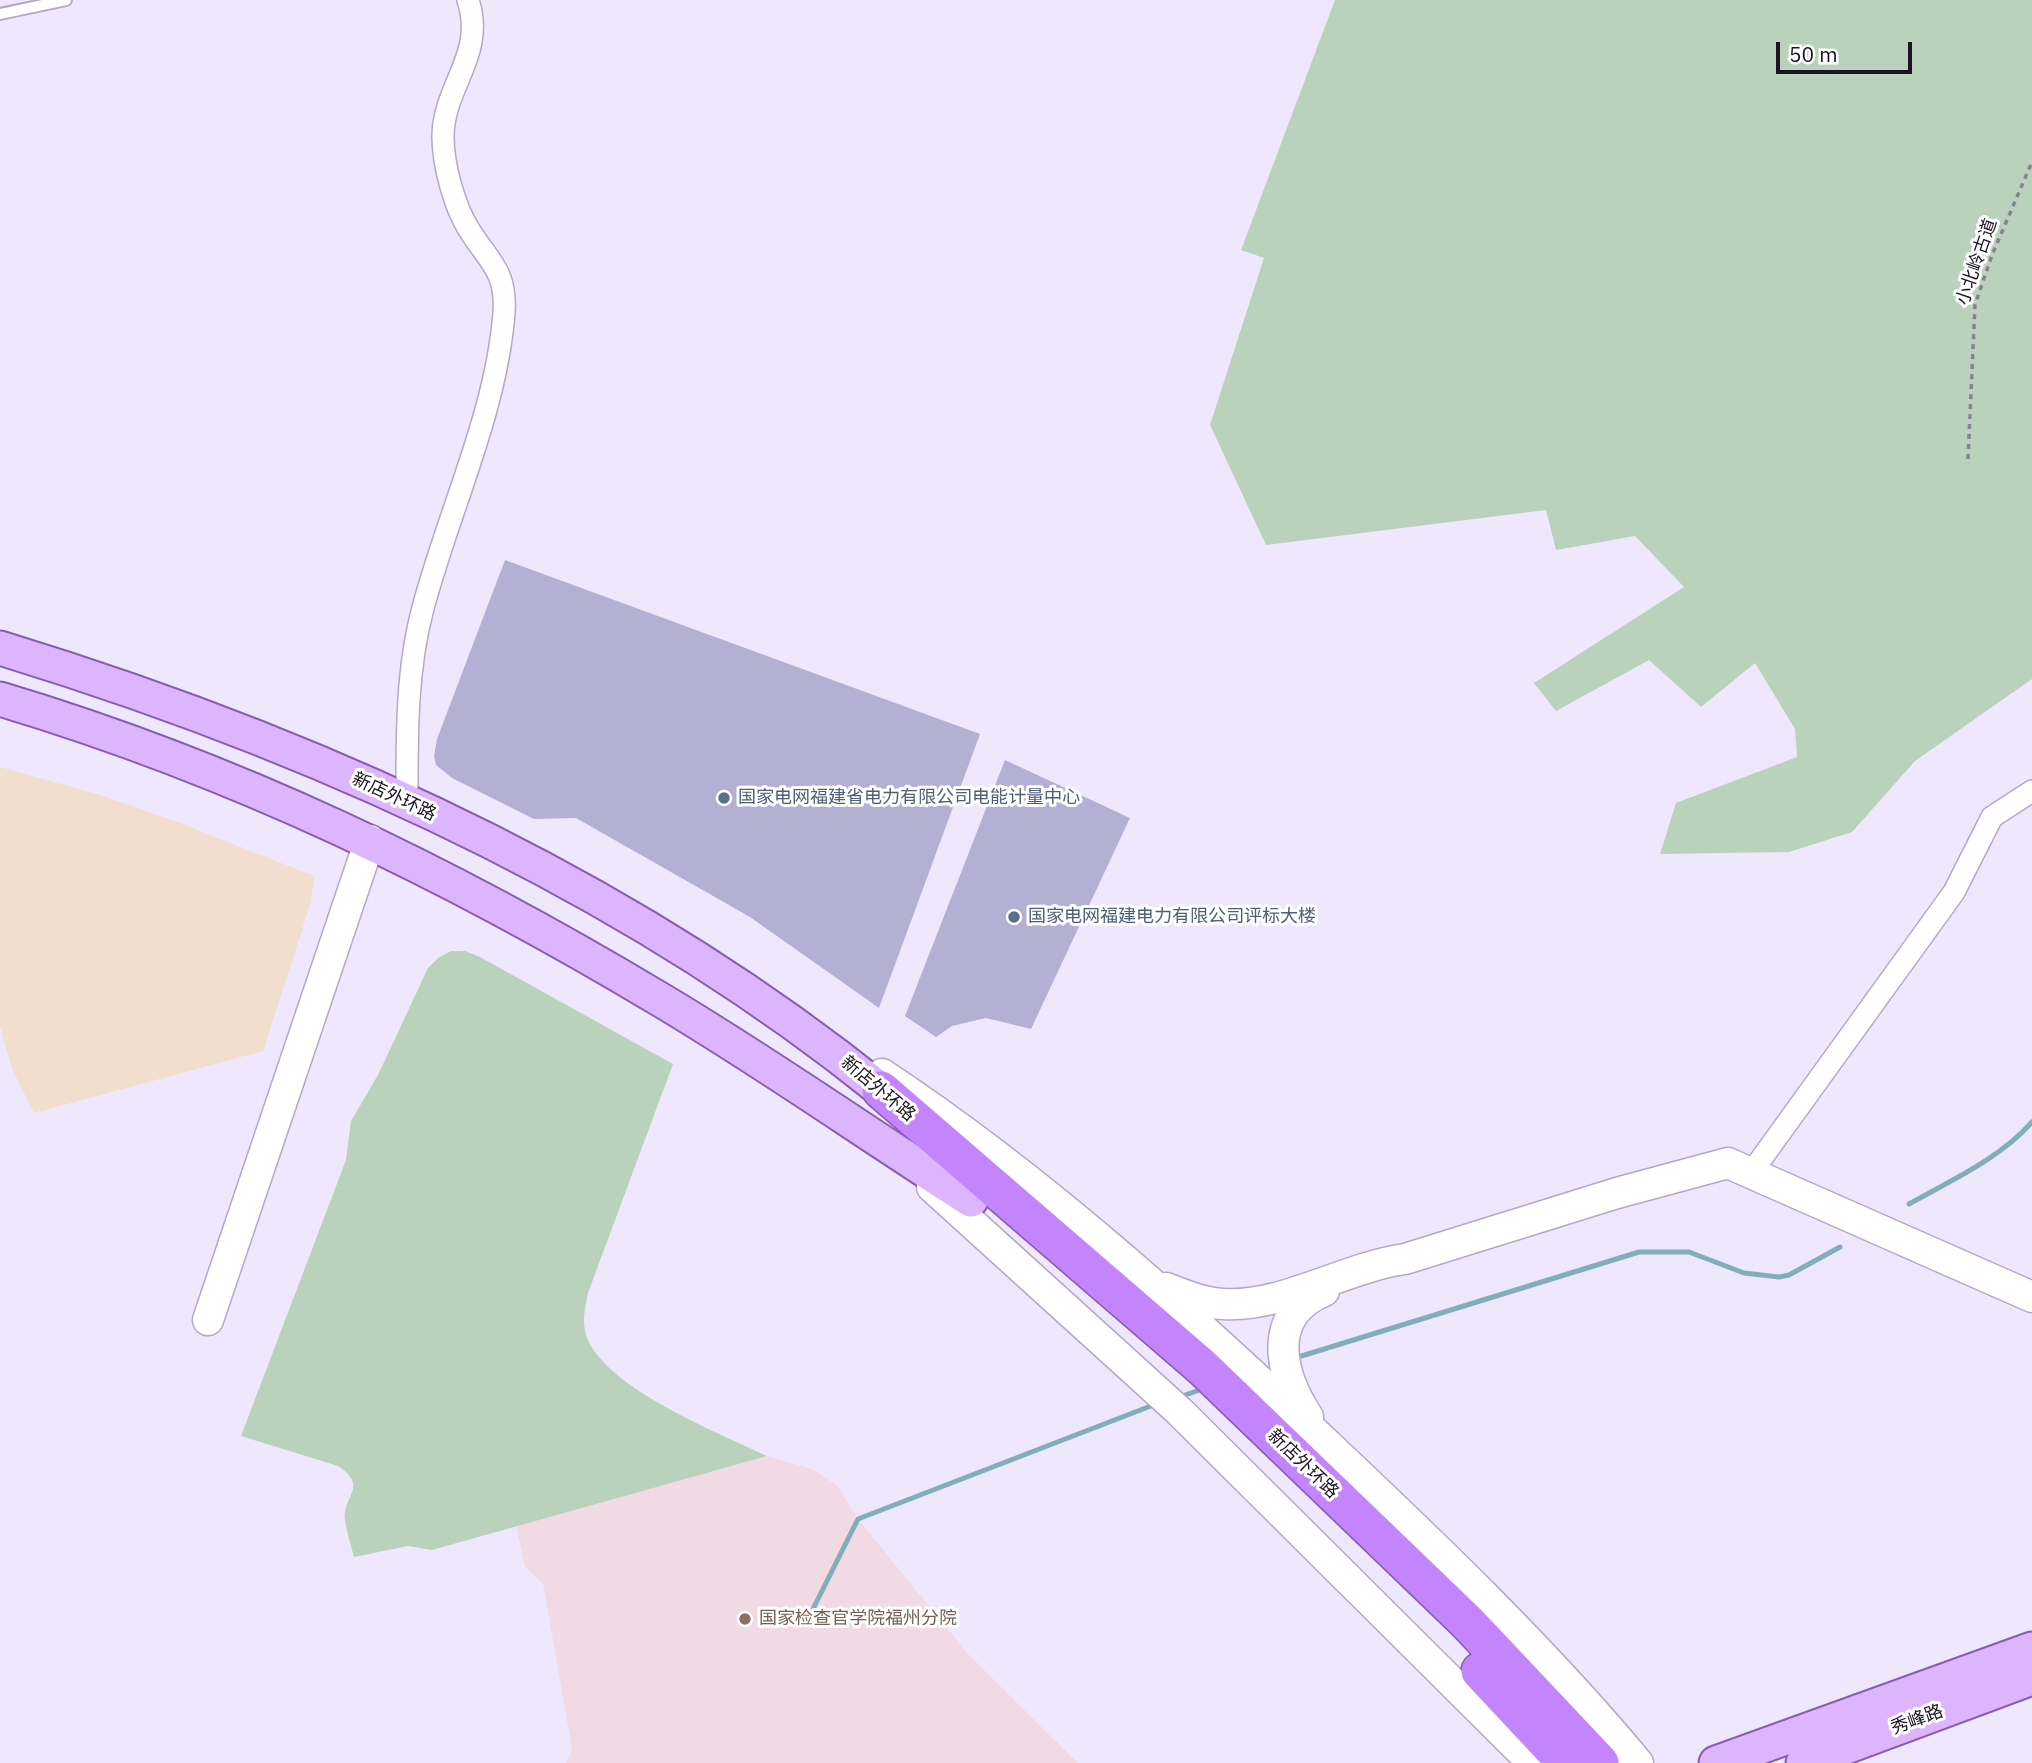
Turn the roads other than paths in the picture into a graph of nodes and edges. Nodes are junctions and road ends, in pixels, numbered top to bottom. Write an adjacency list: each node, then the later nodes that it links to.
1 (66, 0): 3 (lane)
2 (468, 0): 7 (street)
3 (0, 14)
4 (0, 648): 7 (main road, 新店外环路)
5 (0, 699): 8 (main road, 新店外环路)
6 (2032, 791): 12 (street)
7 (407, 802): 9 (main road, 新店外环路)
8 (370, 840): 11 (main road, 新店外环路); 17 (main road)
9 (806, 1029): 10 (main road, 新店外环路); 15 (main road)
10 (881, 1090): 23 (highway, 新店外环路)
11 (895, 1153): 13 (main road, 新店外环路); 21 (main road)
12 (1751, 1173): 14 (main road); 16 (main road)
13 (971, 1200): 22 (highway, 新店外环路)
14 (1405, 1259): 15 (main road); 18 (main road)
15 (1150, 1281): 18 (main road)
16 (2032, 1297)
17 (208, 1320)
18 (1277, 1367): 24 (main road)
19 (2032, 1649): 25 (main road)
20 (2032, 1678): 26 (main road, 秀峰路)
21 (1533, 1763)
22 (1566, 1763)
23 (1600, 1763)
24 (1638, 1763)
25 (1716, 1763)
26 (1803, 1763)

